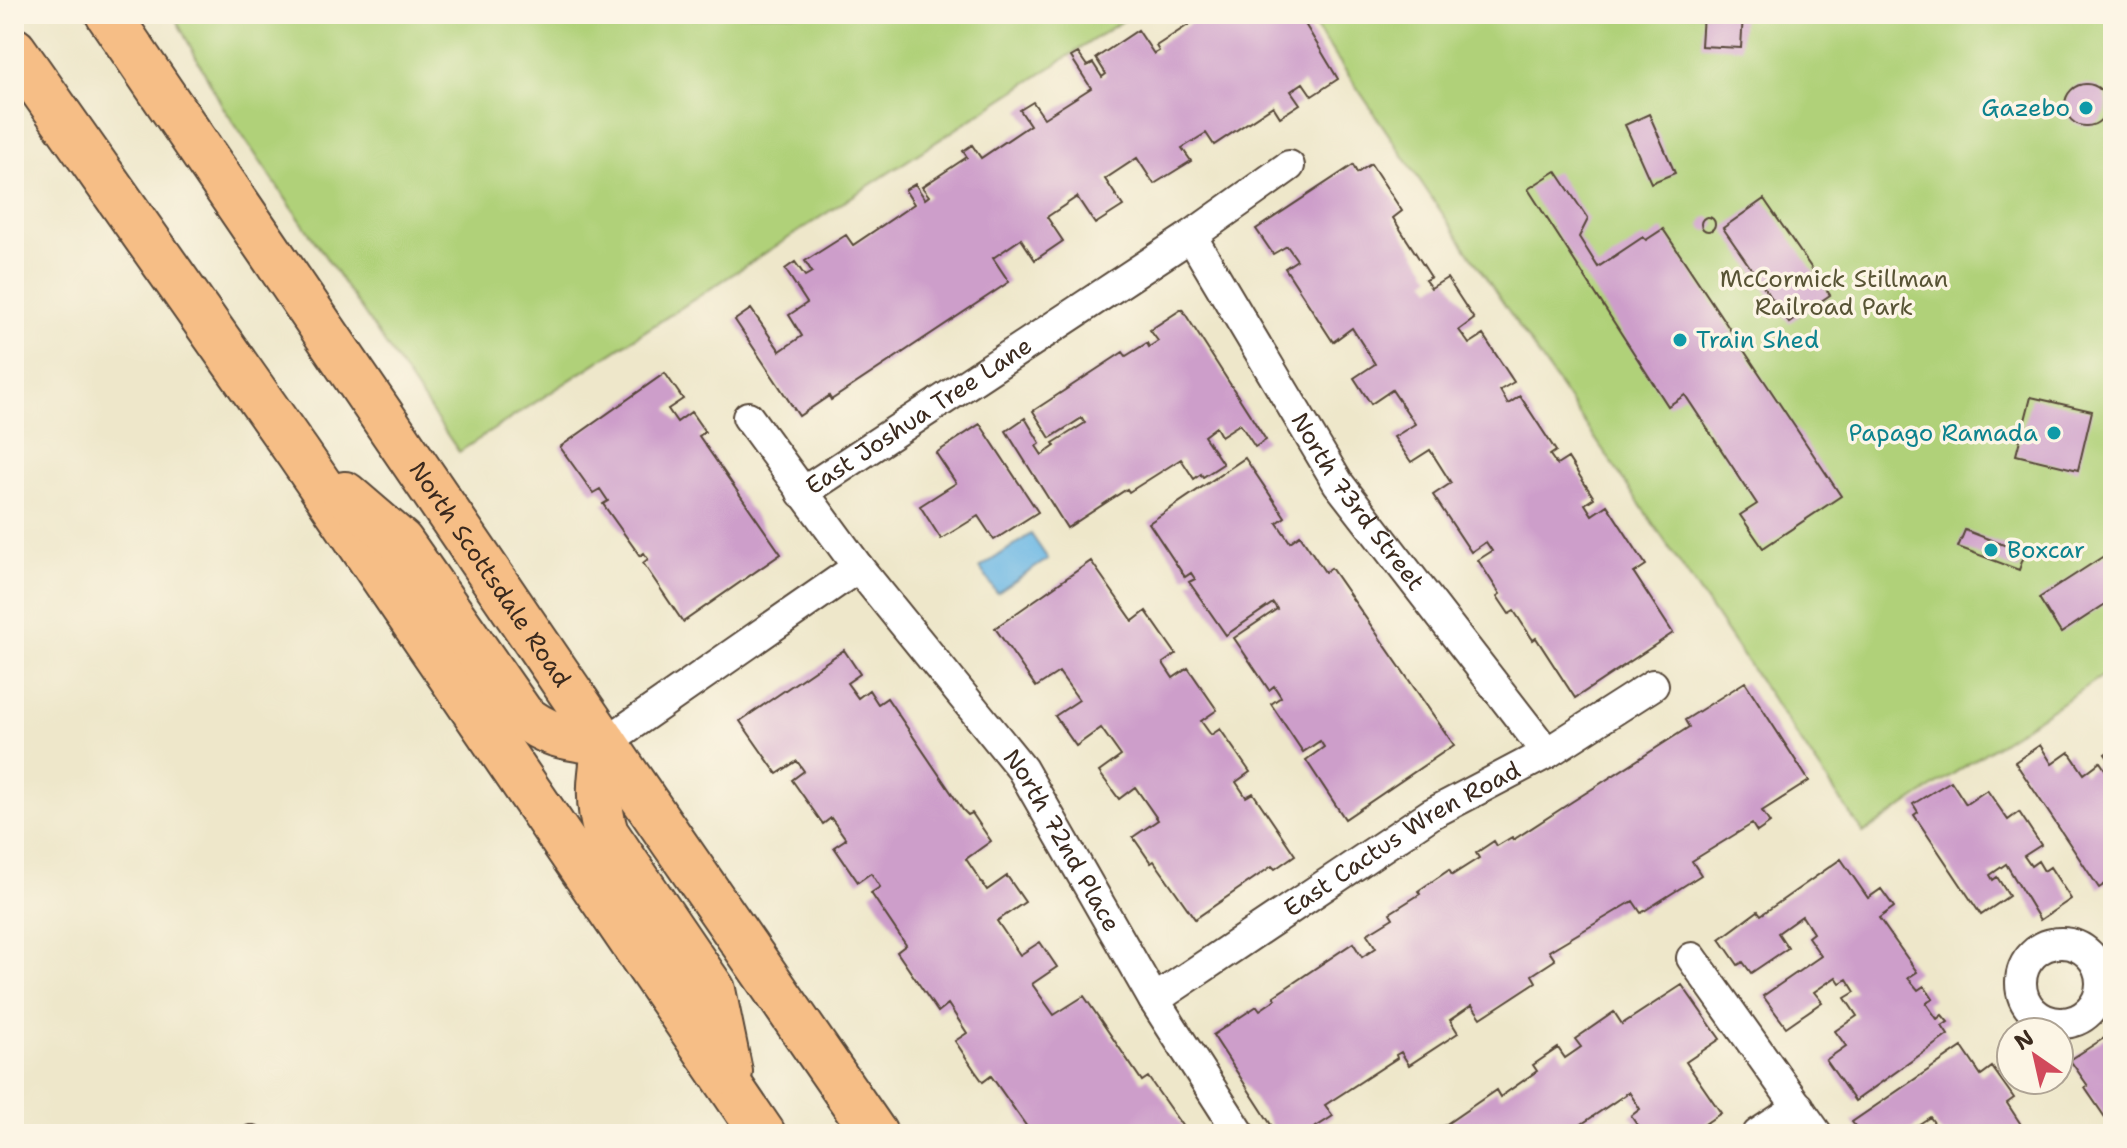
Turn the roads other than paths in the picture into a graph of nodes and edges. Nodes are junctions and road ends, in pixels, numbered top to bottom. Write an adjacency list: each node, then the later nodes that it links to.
1 (108, 14): 10 (main road, North Scottsdale Road)
2 (14, 50): 6 (main road)
3 (1289, 166): 4 (street, East Joshua Tree Lane)
4 (1191, 236): 7 (street, East Joshua Tree Lane); 11 (street, North 73rd Street)
5 (748, 417): 7 (street)
6 (298, 453): 10 (main road); 14 (main road)
7 (802, 493): 8 (street, East Joshua Tree Lane)
8 (858, 567): 10 (street); 13 (street, North 72nd Place)
9 (1653, 685): 11 (street, East Cactus Wren Road)
10 (605, 743): 14 (main road); 17 (main road, North Scottsdale Road)
11 (1547, 753): 13 (street, East Cactus Wren Road)
12 (1692, 958): 15 (street)
13 (1154, 1000): 18 (street, North 72nd Place)
14 (735, 1094): 16 (main road)
15 (1799, 1107): 19 (street); 20 (street)
16 (763, 1134)
17 (875, 1134)
18 (1240, 1134)
19 (1758, 1134)
20 (1817, 1134)

